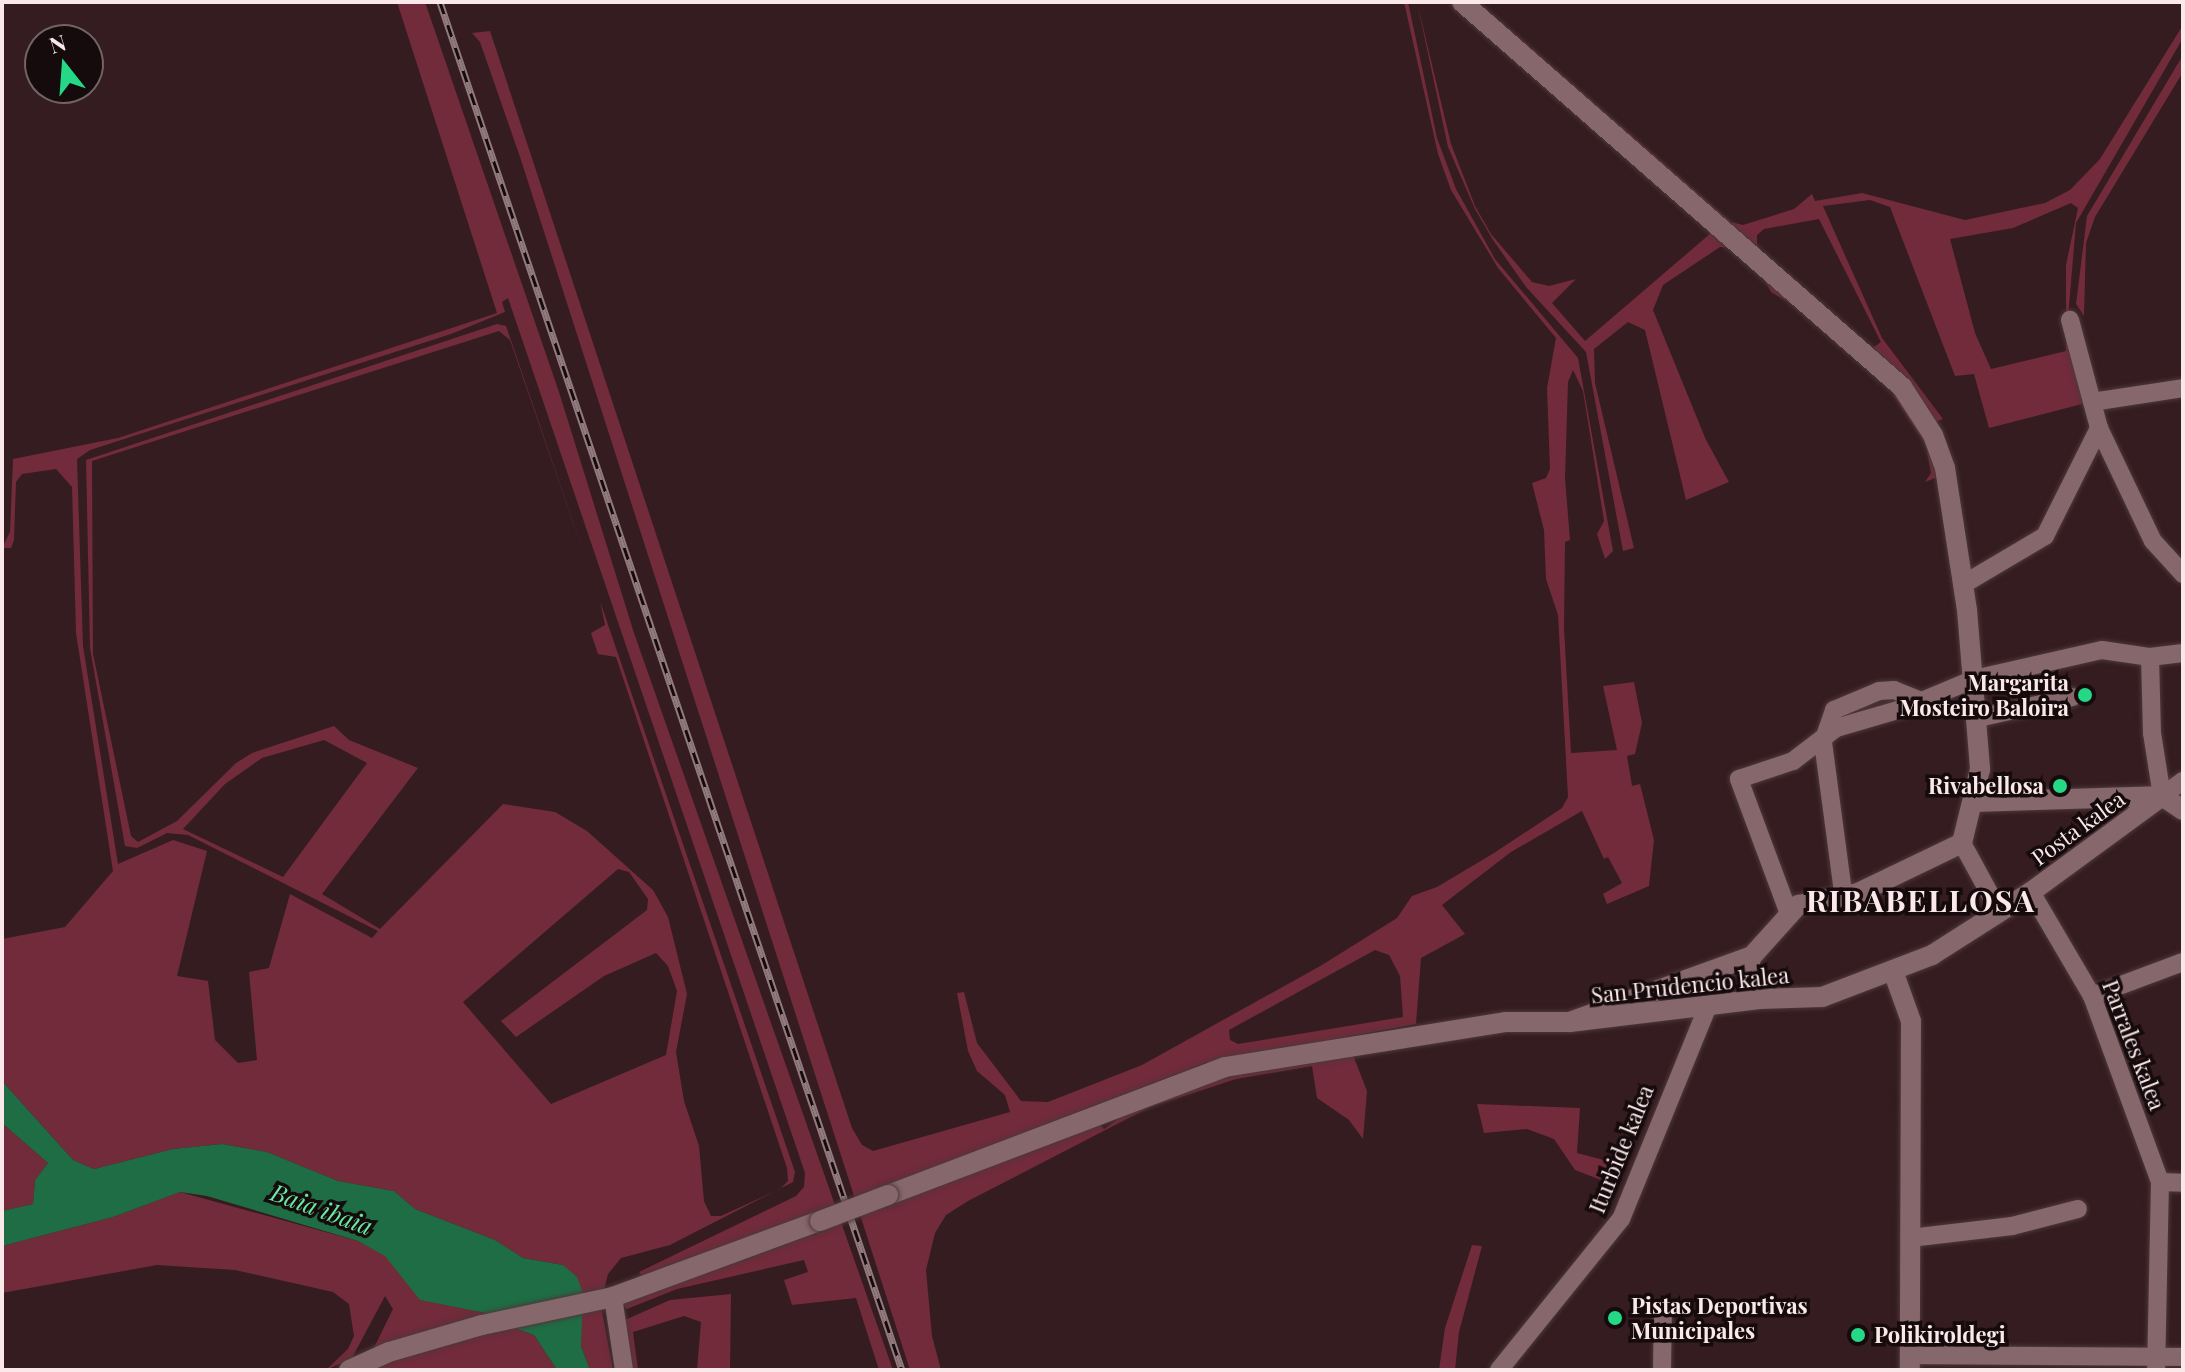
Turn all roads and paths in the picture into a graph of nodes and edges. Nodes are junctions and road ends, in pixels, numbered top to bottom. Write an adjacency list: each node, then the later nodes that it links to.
1 (1462, 2): 7 (street)
2 (2070, 320): 4 (street)
3 (2183, 388): 4 (street)
4 (2092, 402): 5 (street)
5 (2099, 428): 6 (street); 7 (street)
6 (2183, 574)
7 (1964, 584): 10 (street)
8 (2183, 653): 9 (street)
9 (2150, 657): 10 (street); 15 (street)
10 (1974, 679): 12 (street); 13 (street)
11 (2073, 697): 12 (street)
12 (1978, 718): 16 (street)
13 (1823, 742): 19 (street); 21 (street)
14 (2183, 781): 15 (street, Posta kalea)
15 (2162, 796): 16 (street); 17 (street); 20 (street, Posta kalea)
16 (1975, 802): 18 (street)
17 (2183, 810)
18 (1962, 843): 19 (street); 22 (street)
19 (1843, 892): 21 (street)
20 (2031, 892): 22 (street, Posta kalea); 26 (street, Parrales kalea)
21 (1788, 911): 23 (street)
22 (1999, 911): 25 (street, San Prudencio kalea)
23 (1752, 956): 27 (street); 29 (street)
24 (2183, 962): 26 (street)
25 (1893, 971): 27 (street, San Prudencio kalea); 33 (street)
26 (2092, 996): 30 (street, Parrales kalea)
27 (1769, 999): 28 (street, San Prudencio kalea)
28 (1707, 1008): 29 (street, San Prudencio kalea); 41 (street, Iturbide kalea)
29 (1570, 1022): 34 (street, San Prudencio kalea, bridge)
30 (2160, 1182): 31 (street); 38 (street, Parrales kalea)
31 (2183, 1183)
32 (2078, 1209): 33 (street)
33 (1910, 1238): 37 (street)
34 (613, 1297): 39 (street, San Prudencio kalea); 40 (street)
35 (1663, 1309): 42 (street)
36 (2183, 1357): 38 (street)
37 (1910, 1363): 38 (street)
38 (2157, 1363)
39 (349, 1370)
40 (624, 1370)
41 (1499, 1370)
42 (1662, 1370)

